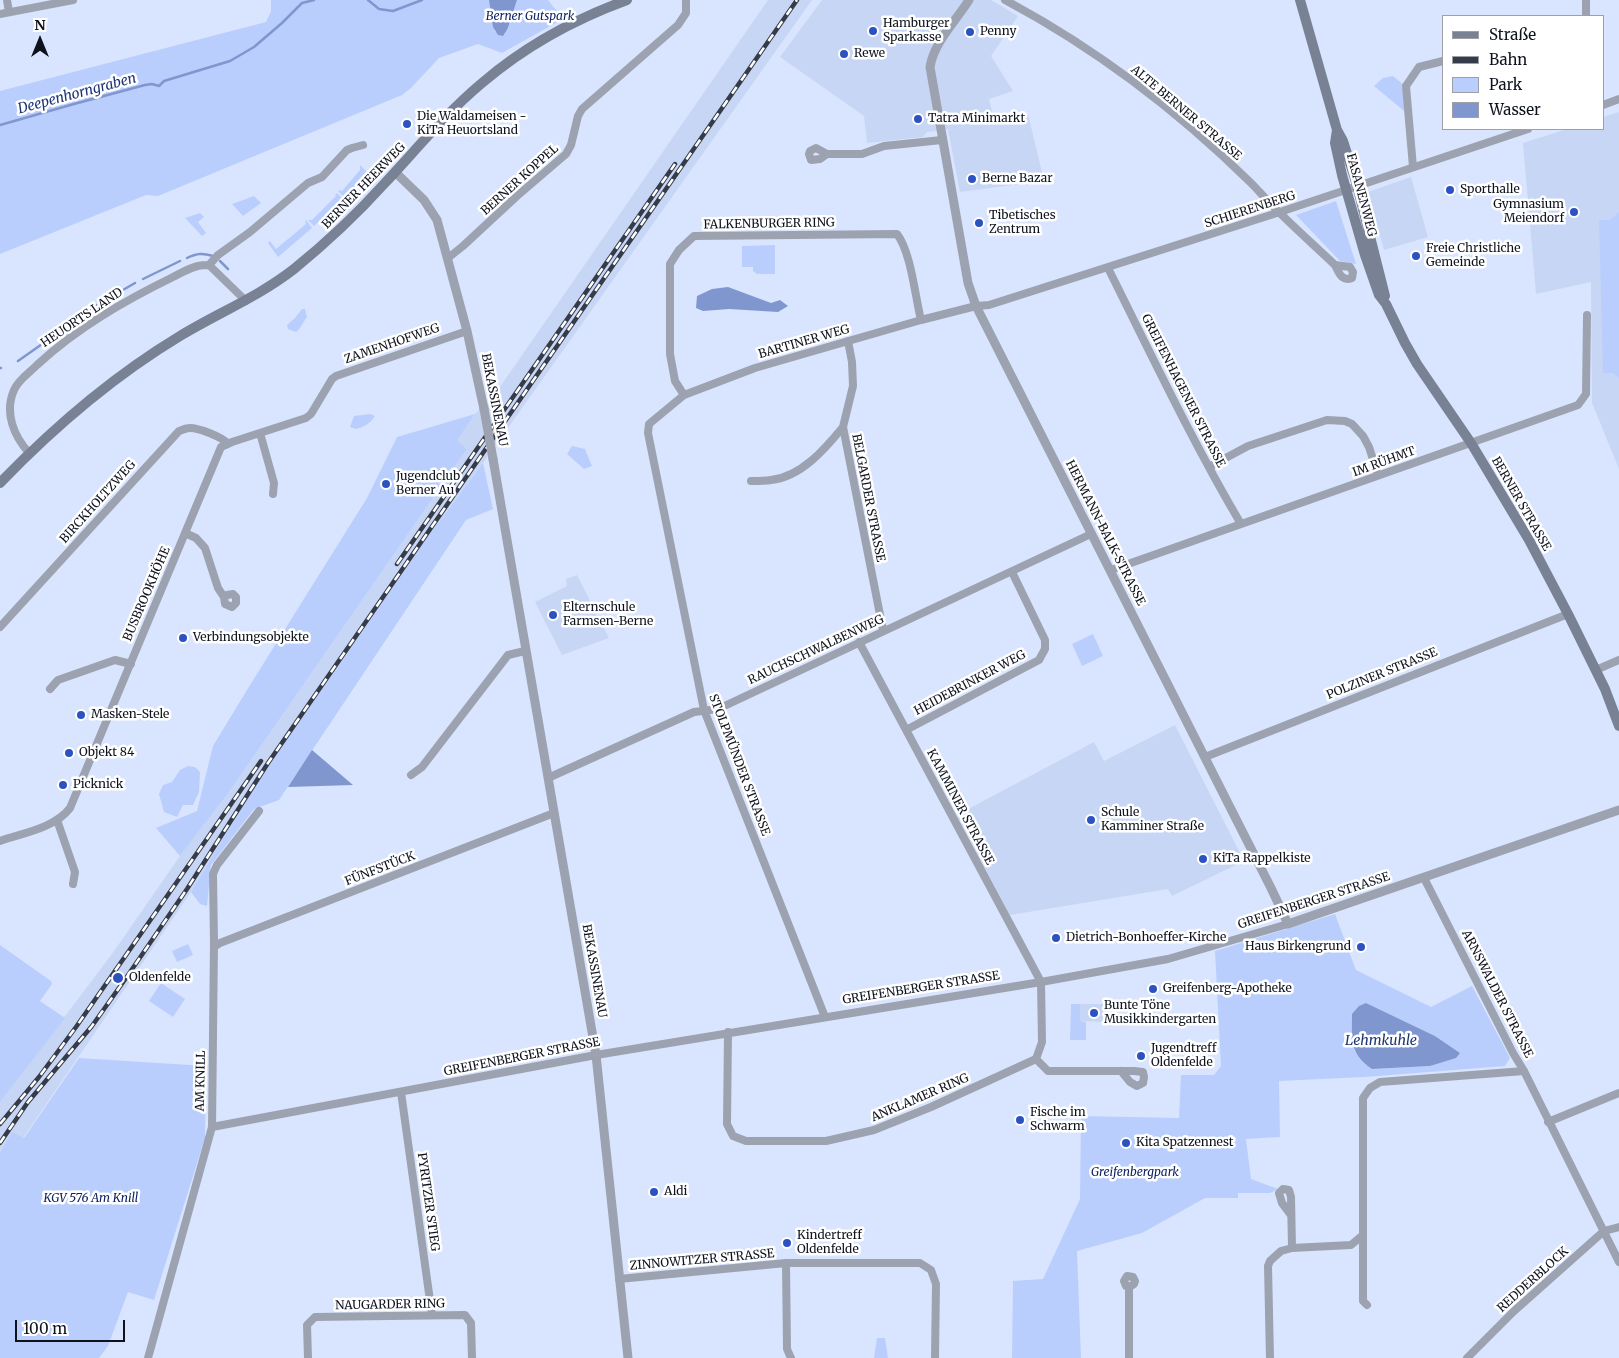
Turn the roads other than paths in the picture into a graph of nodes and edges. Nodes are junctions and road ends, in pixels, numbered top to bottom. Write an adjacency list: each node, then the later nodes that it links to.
1 (7, 0): 9 (street)
2 (73, 0): 9 (street)
3 (627, 0): 21 (main road, BERNER HEERWEG)
4 (686, 0): 25 (street, BERNER KOPPEL)
5 (969, 0): 17 (street, HERMANN-BALK-STRASSE)
6 (1004, 0): 24 (street, ALTE BERNER STRASSE)
7 (1300, 0): 15 (main road, FASANENWEG)
8 (1586, 0): 11 (street)
9 (9, 12): 10 (street)
10 (0, 14)
11 (1586, 15)
12 (1442, 61): 20 (street)
13 (1619, 99): 14 (street)
14 (1604, 104)
15 (1336, 130): 22 (main road, FASANENWEG); 23 (main road, FASANENWEG)
16 (1525, 130): 20 (street, SCHIERENBERG)
17 (942, 140): 19 (street); 31 (street, HERMANN-BALK-STRASSE)
18 (363, 145): 26 (street, HEUORTS LAND)
19 (827, 154)
20 (1413, 167): 22 (street, SCHIERENBERG)
21 (395, 172): 25 (street, BEKASSINENAU); 30 (main road, BERNER HEERWEG)
22 (1357, 185): 23 (street, SCHIERENBERG); 28 (main road, FASANENWEG)
23 (1346, 189): 24 (street, SCHIERENBERG); 28 (main road, FASANENWEG)
24 (1280, 212): 27 (street, ALTE BERNER STRASSE); 29 (street, SCHIERENBERG)
25 (448, 258): 34 (street, BEKASSINENAU)
26 (209, 265): 30 (street); 42 (street, HEUORTS LAND)
27 (1335, 265)
28 (1373, 265): 41 (main road, BERNER STRASSE)
29 (1108, 268): 31 (street, SCHIERENBERG); 43 (street, GREIFENHAGENER STRASSE)
30 (246, 301): 42 (main road, BERNER HEERWEG)
31 (976, 306): 33 (street, BARTINER WEG); 50 (street, HERMANN-BALK-STRASSE)
32 (1587, 315): 41 (street, IM RÜHMT)
33 (920, 320): 35 (street, BARTINER WEG); 36 (street, FALKENBURGER RING)
34 (467, 331): 39 (street, ZAMENHOFWEG); 58 (street, BEKASSINENAU, bridge)
35 (848, 341): 36 (street, BARTINER WEG); 38 (street, BELGARDER STRASSE)
36 (684, 395): 37 (street, BARTINER WEG)
37 (649, 424): 63 (street, STOLPMÜNDER STRASSE)
38 (843, 427): 45 (street); 56 (street, BELGARDER STRASSE)
39 (260, 433): 40 (street, ZAMENHOFWEG); 47 (street)
40 (227, 443): 49 (street, BUSBROOKHÖHE); 55 (street, BIRCKHOLTZWEG)
41 (1471, 443): 44 (street, IM RÜHMT); 54 (main road, BERNER STRASSE)
42 (29, 453): 46 (main road, BERNER HEERWEG)
43 (1209, 467): 44 (street); 48 (street, GREIFENHAGENER STRASSE)
44 (1378, 475): 48 (street, IM RÜHMT)
45 (751, 481)
46 (0, 483)
47 (273, 494)
48 (1241, 524): 51 (street, IM RÜHMT)
49 (185, 533): 53 (street); 60 (street, BUSBROOKHÖHE)
50 (1091, 534): 51 (street, HERMANN-BALK-STRASSE); 52 (street, RAUCHSCHWALBENWEG)
51 (1111, 570): 66 (street, HERMANN-BALK-STRASSE)
52 (1012, 572): 56 (street, RAUCHSCHWALBENWEG); 65 (street, HEIDEBRINKER WEG)
53 (224, 597)
54 (1568, 614): 61 (main road, BERNER STRASSE); 66 (street, POLZINER STRASSE)
55 (0, 627)
56 (883, 630): 57 (street, RAUCHSCHWALBENWEG)
57 (859, 642): 63 (street, RAUCHSCHWALBENWEG); 65 (street, KAMMINER STRASSE)
58 (525, 651): 67 (street); 68 (street, BEKASSINENAU)
59 (1619, 660): 61 (street)
60 (130, 664): 62 (street); 72 (street, BUSBROOKHÖHE)
61 (1596, 670): 64 (main road, BERNER STRASSE)
62 (50, 689)
63 (704, 710): 68 (street, RAUCHSCHWALBENWEG); 79 (street, STOLPMÜNDER STRASSE)
64 (1619, 726)
65 (906, 730): 78 (street, KAMMINER STRASSE)
66 (1205, 757): 76 (street, HERMANN-BALK-STRASSE)
67 (411, 776)
68 (548, 778): 71 (street, BEKASSINENAU)
69 (1619, 810): 74 (street, GREIFENBERGER STRASSE)
70 (258, 811): 77 (street, AM KNILL)
71 (554, 813): 77 (street, FÜNFSTÜCK); 81 (street, BEKASSINENAU)
72 (57, 820): 73 (street, BUSBROOKHÖHE); 75 (street)
73 (0, 841)
74 (1424, 878): 76 (street, GREIFENBERGER STRASSE); 83 (street, ARNSWALDER STRASSE)
75 (73, 884)
76 (1288, 924): 78 (street, GREIFENBERGER STRASSE)
77 (214, 947): 88 (street, AM KNILL)
78 (1041, 982): 79 (street, GREIFENBERGER STRASSE); 82 (street)
79 (825, 1017): 80 (street, GREIFENBERGER STRASSE)
80 (728, 1032): 81 (street, GREIFENBERGER STRASSE); 82 (street, ANKLAMER RING)
81 (596, 1055): 85 (street, GREIFENBERGER STRASSE); 96 (street, BEKASSINENAU)
82 (1036, 1059): 84 (street)
83 (1524, 1071): 87 (street, ARNSWALDER STRASSE); 92 (street)
84 (1122, 1072)
85 (401, 1092): 88 (street, GREIFENBERGER STRASSE); 99 (street, PYRITZER STIEG)
86 (1619, 1092): 87 (street)
87 (1548, 1122): 91 (street, ARNSWALDER STRASSE)
88 (212, 1127): 100 (street, AM KNILL)
89 (1291, 1215): 93 (street)
90 (1619, 1227): 91 (street, REDDERBLOCK)
91 (1604, 1231): 94 (street, ARNSWALDER STRASSE); 108 (street, REDDERBLOCK)
92 (1362, 1235): 93 (street); 98 (street)
93 (1292, 1248): 107 (street)
94 (1619, 1262)
95 (786, 1264): 96 (street, ZINNOWITZER STRASSE); 104 (street, ZINNOWITZER STRASSE); 105 (street, ZINNOWITZER STRASSE)
96 (619, 1279): 103 (street, BEKASSINENAU)
97 (1129, 1287): 106 (street)
98 (1367, 1304)
99 (432, 1315): 101 (street, NAUGARDER RING); 102 (street, NAUGARDER RING)
100 (148, 1358)
101 (308, 1358)
102 (472, 1358)
103 (628, 1358)
104 (790, 1358)
105 (935, 1358)
106 (1129, 1358)
107 (1270, 1358)
108 (1467, 1358)

